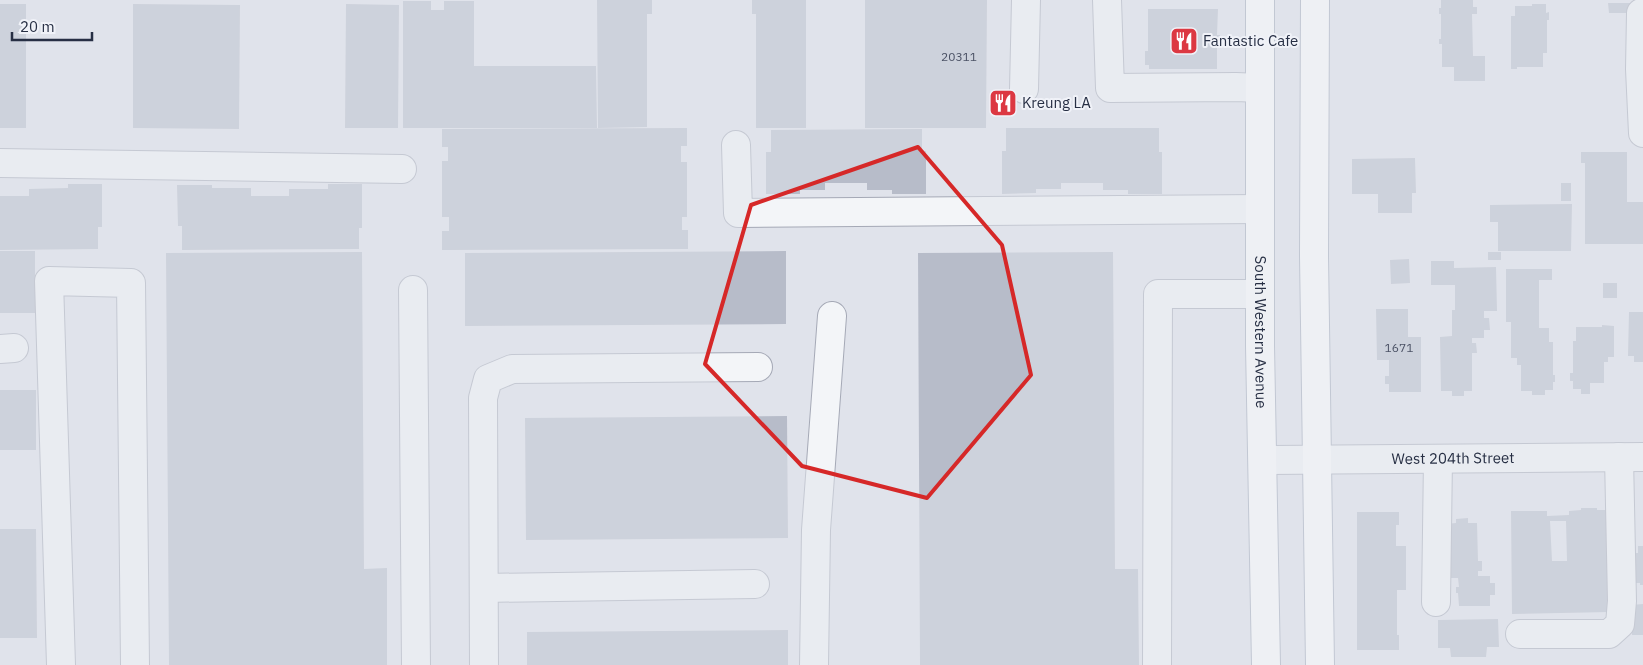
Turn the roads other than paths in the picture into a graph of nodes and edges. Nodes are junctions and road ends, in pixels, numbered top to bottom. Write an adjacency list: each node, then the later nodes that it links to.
1 (1026, 0): 7 (street)
2 (1107, 0): 6 (street)
3 (1260, 0): 6 (main road, South Western Avenue)
4 (1315, 0): 20 (main road)
5 (1641, 5): 8 (street)
6 (1260, 88): 12 (main road, South Western Avenue)
7 (1024, 89)
8 (1643, 133)
9 (736, 145): 12 (street)
10 (0, 163): 11 (street)
11 (402, 169)
12 (1260, 209): 14 (main road, South Western Avenue)
13 (413, 290): 27 (street)
14 (1260, 294): 19 (main road, South Western Avenue); 30 (street)
15 (832, 316): 29 (street)
16 (758, 367): 22 (street)
17 (1631, 457): 18 (street, West 204th Street); 24 (street)
18 (1438, 459): 20 (street, West 204th Street); 23 (street)
19 (1263, 460): 20 (street, West 204th Street); 31 (main road, South Western Avenue)
20 (1317, 460): 32 (main road)
21 (755, 584): 22 (street)
22 (484, 588): 28 (street)
23 (1436, 602)
24 (1520, 634)
25 (61, 665): 26 (street)
26 (135, 665)
27 (416, 665)
28 (484, 665)
29 (814, 665)
30 (1157, 665)
31 (1266, 665)
32 (1320, 665)

